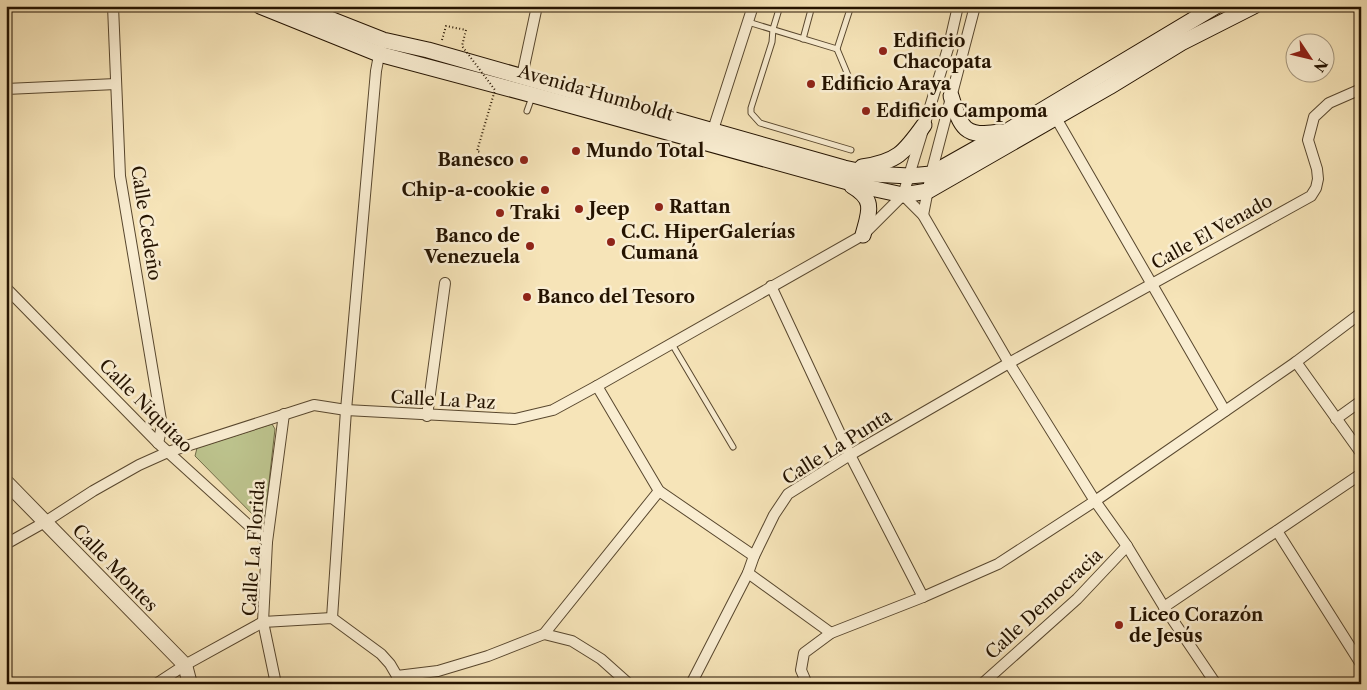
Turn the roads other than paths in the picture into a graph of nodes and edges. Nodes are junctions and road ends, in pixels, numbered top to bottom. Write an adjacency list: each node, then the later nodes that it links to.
1 (113, 6): 20 (street, Calle Cedeño)
2 (298, 6): 16 (main road, Avenida Humboldt)
3 (537, 6): 18 (street)
4 (753, 6): 13 (street)
5 (780, 6): 14 (lane)
6 (812, 6): 15 (lane)
7 (850, 6): 17 (lane)
8 (958, 6): 27 (street)
9 (975, 6): 24 (street)
10 (1216, 6): 28 (main road)
11 (1254, 6): 26 (main road)
12 (262, 7): 16 (main road, Avenida Humboldt)
13 (748, 22): 14 (lane); 29 (street)
14 (773, 29): 15 (lane); 30 (lane)
15 (803, 39): 17 (lane)
16 (381, 47): 18 (main road, Avenida Humboldt); 23 (main road, Avenida Humboldt); 48 (street)
17 (837, 49): 19 (lane)
18 (522, 76): 29 (main road, Avenida Humboldt)
19 (850, 80)
20 (116, 84): 21 (street); 53 (street, Calle Cedeño)
21 (6, 89)
22 (1361, 89): 39 (street, Calle El Venado)
23 (533, 94): 25 (lane); 29 (main road, Avenida Humboldt)
24 (951, 96): 28 (main road); 31 (street)
25 (527, 111)
26 (1056, 118): 34 (main road); 39 (street)
27 (924, 125): 32 (main road); 33 (street)
28 (1009, 130): 31 (main road)
29 (711, 137): 32 (main road, Avenida Humboldt)
30 (851, 150)
31 (931, 174): 33 (main road, Avenida Humboldt); 34 (street)
32 (847, 175): 33 (main road, Avenida Humboldt); 35 (main road, Avenida Humboldt); 37 (main road)
33 (909, 176): 35 (street)
34 (928, 191): 35 (main road, Avenida Humboldt); 36 (street)
35 (903, 195): 36 (street); 37 (street, Calle La Paz)
36 (923, 215): 45 (street)
37 (862, 235): 40 (street, Calle La Paz)
38 (444, 283): 51 (street)
39 (1151, 284): 45 (street, Calle El Venado); 49 (street)
40 (771, 286): 43 (street, Calle La Paz); 57 (street)
41 (6, 288): 53 (street, Calle Niquitao)
42 (1361, 313): 44 (street)
43 (672, 344): 46 (street, Calle La Paz); 54 (lane)
44 (1296, 362): 49 (street); 52 (street)
45 (1009, 363): 57 (street, Calle La Punta); 61 (street)
46 (597, 386): 51 (street, Calle La Paz); 60 (street)
47 (1361, 401): 52 (street)
48 (346, 410): 50 (street, Calle La Paz); 51 (street, Calle La Paz); 71 (street)
49 (1225, 411): 61 (street)
50 (284, 414): 55 (street, Calle La Paz); 64 (street, Calle La Florida)
51 (427, 416)
52 (1336, 419): 56 (street)
53 (158, 443): 55 (street, Calle Niquitao)
54 (733, 447)
55 (168, 452): 62 (street, Calle La Paz); 64 (street, Calle Niquitao)
56 (1361, 453)
57 (850, 455): 67 (street, Calle La Punta); 69 (street)
58 (1361, 474): 63 (street)
59 (6, 482): 62 (street, Calle Montes)
60 (658, 491): 67 (street); 74 (street)
61 (1095, 501): 66 (street); 69 (street)
62 (45, 522): 65 (street, Calle La Paz); 76 (street, Calle Montes)
63 (1277, 531): 70 (street); 75 (street)
64 (267, 542): 72 (street, Calle La Florida)
65 (6, 544)
66 (1126, 546): 70 (street); 84 (street, Calle Democracia)
67 (754, 556): 68 (street, Calle La Punta)
68 (748, 573): 73 (street); 82 (street, Calle La Punta)
69 (923, 597): 73 (street)
70 (1164, 607): 85 (street)
71 (332, 618): 72 (street); 77 (street)
72 (263, 622): 76 (street); 80 (street, Calle La Florida)
73 (831, 633): 83 (street)
74 (544, 634): 77 (street); 81 (street)
75 (1361, 664)
76 (185, 666): 78 (street); 79 (street, Calle Montes)
77 (398, 680)
78 (156, 684)
79 (190, 684)
80 (276, 684)
81 (629, 684)
82 (691, 684)
83 (807, 684)
84 (982, 684)
85 (1216, 684)

